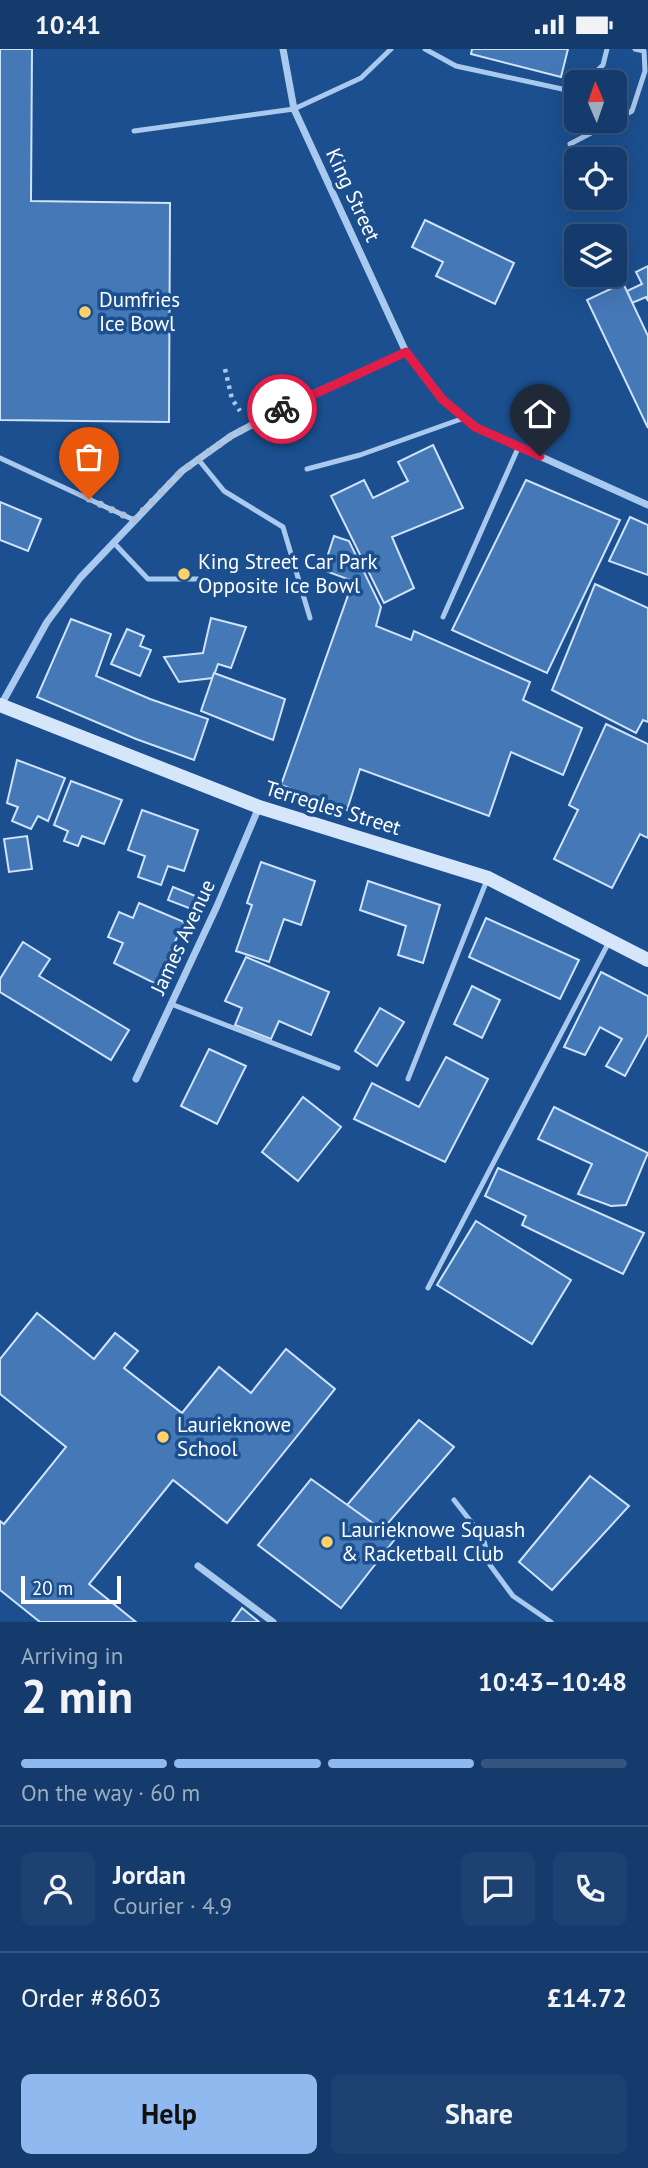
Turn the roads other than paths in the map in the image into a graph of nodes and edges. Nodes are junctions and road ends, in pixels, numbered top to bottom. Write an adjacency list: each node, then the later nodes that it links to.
1 (283, 49): 8 (street, King Street)
2 (391, 49): 8 (lane)
3 (425, 49): 7 (lane)
4 (607, 49): 6 (lane)
5 (635, 49): 9 (lane)
6 (598, 70)
7 (564, 89)
8 (294, 109): 10 (lane); 13 (street, King Street)
9 (627, 114)
10 (134, 131)
11 (591, 133): 12 (lane)
12 (570, 144)
13 (406, 352): 14 (street, King Street); 17 (street)
14 (464, 418): 15 (street, King Street); 18 (lane)
15 (519, 446): 19 (street, King Street); 23 (lane)
16 (0, 458): 20 (lane)
17 (198, 459): 20 (street); 24 (lane)
18 (307, 469)
19 (648, 505)
20 (134, 520): 21 (street)
21 (113, 542): 22 (lane); 25 (street)
22 (198, 579)
23 (443, 617)
24 (310, 618)
25 (0, 705): 26 (lane); 27 (street, Terregles Street)
26 (0, 711)
27 (259, 807): 28 (street, Terregles Street); 31 (street, James Avenue)
28 (488, 878): 29 (street, Terregles Street); 34 (lane)
29 (610, 940): 30 (street, Terregles Street); 35 (lane)
30 (648, 960)
31 (172, 1004): 32 (lane); 33 (street, James Avenue)
32 (338, 1068)
33 (136, 1079)
34 (408, 1079)
35 (428, 1288)
36 (454, 1500): 39 (lane)
37 (198, 1566): 38 (street)
38 (273, 1622)
39 (551, 1622)

